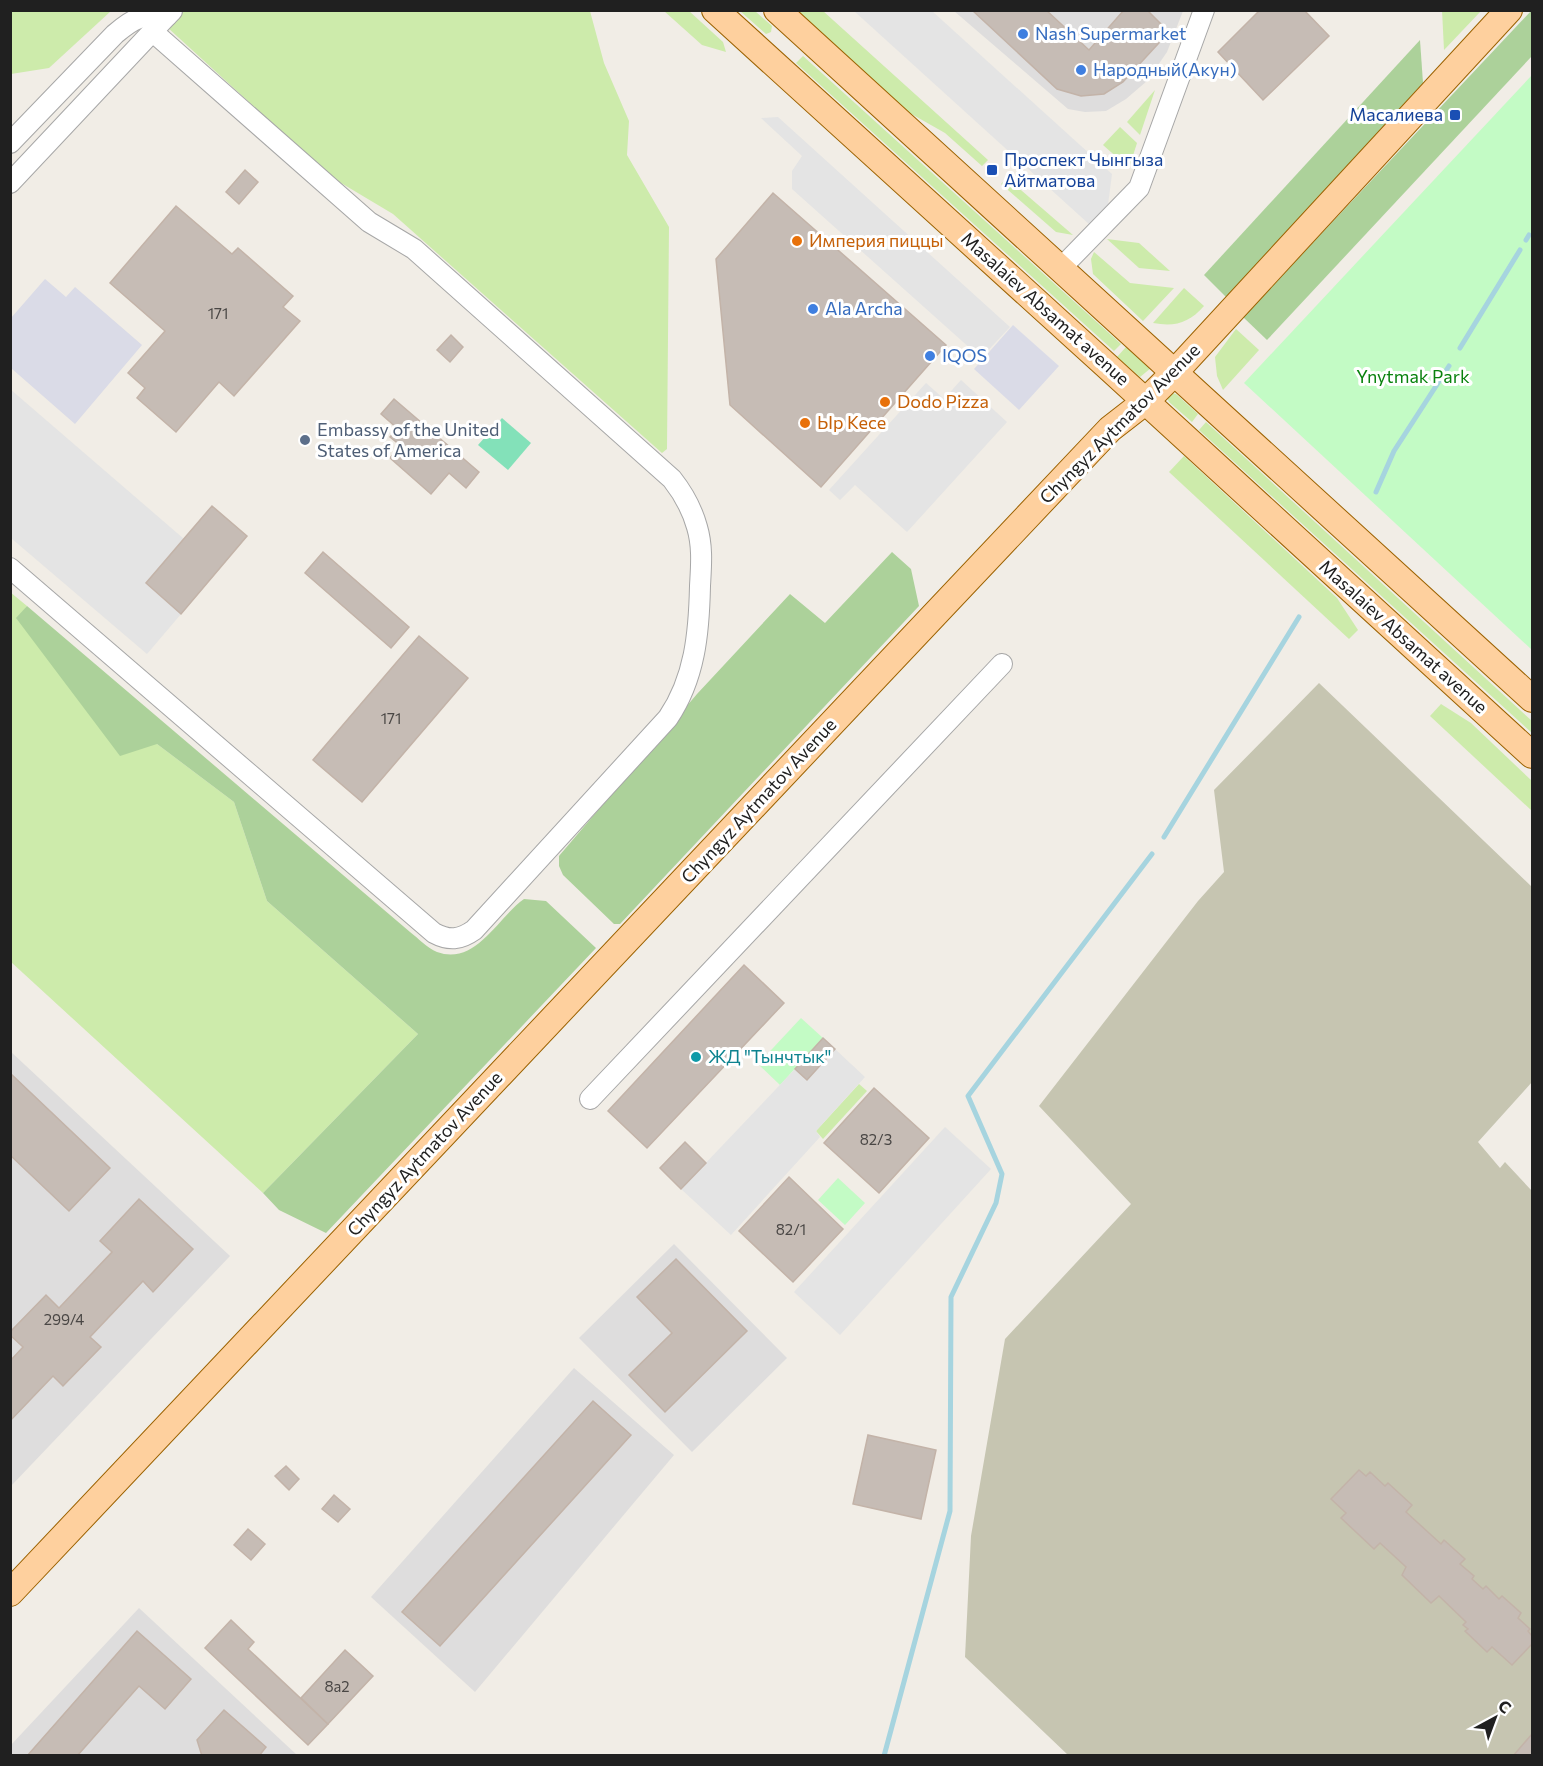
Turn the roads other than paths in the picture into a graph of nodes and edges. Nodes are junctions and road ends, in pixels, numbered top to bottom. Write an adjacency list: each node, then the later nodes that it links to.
1 (715, 10): 8 (main road, Masalaiev Absamat avenue)
2 (777, 10): 6 (main road)
3 (1204, 10): 11 (street)
4 (1509, 10): 12 (main road, Chyngyz Aytmatov Avenue)
5 (170, 13): 7 (street); 9 (street)
6 (797, 29): 8 (main road); 11 (main road)
7 (152, 31): 10 (street); 14 (street)
8 (769, 60): 13 (main road, Masalaiev Absamat avenue)
9 (10, 143)
10 (10, 183)
11 (1061, 268): 12 (main road)
12 (1174, 373): 13 (main road, Chyngyz Aytmatov Avenue); 16 (main road)
13 (1146, 401): 17 (main road, Masalaiev Absamat avenue); 19 (main road, Chyngyz Aytmatov Avenue)
14 (10, 568)
15 (1002, 664): 18 (street)
16 (1533, 699)
17 (1533, 756)
18 (590, 1099)
19 (10, 1593)

